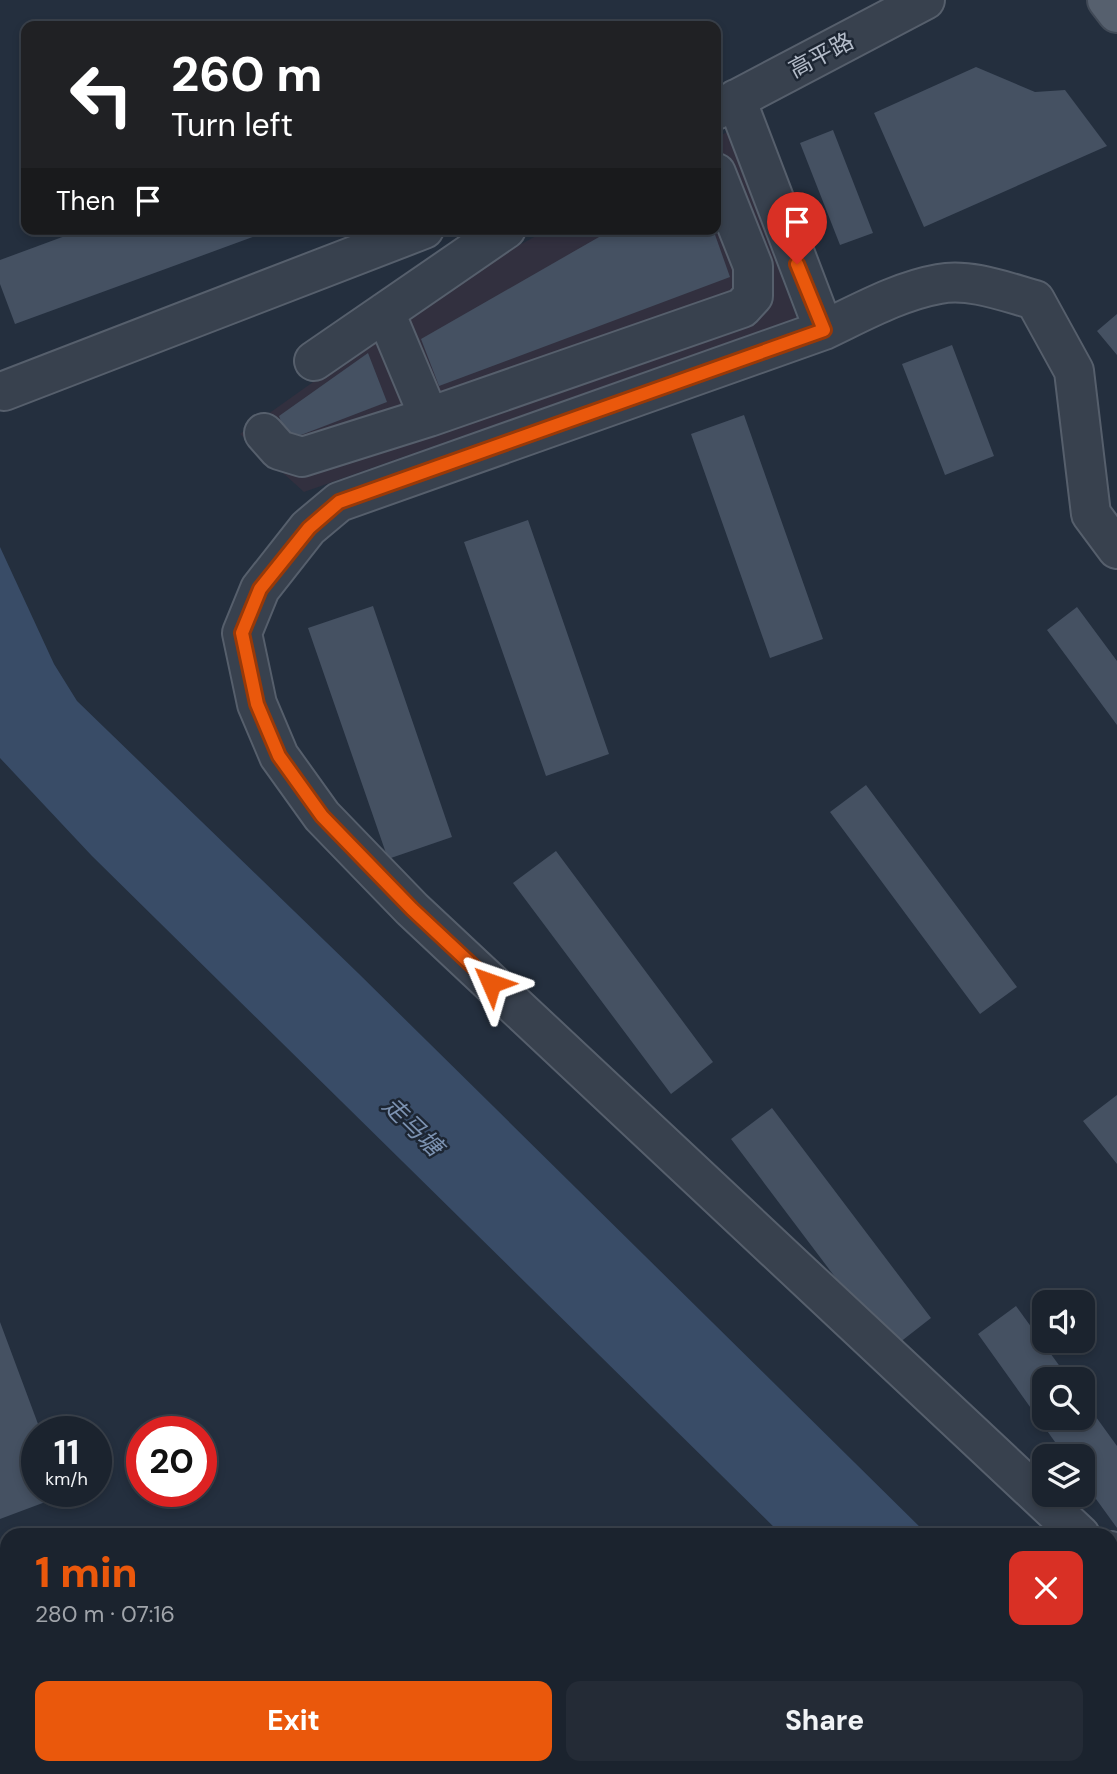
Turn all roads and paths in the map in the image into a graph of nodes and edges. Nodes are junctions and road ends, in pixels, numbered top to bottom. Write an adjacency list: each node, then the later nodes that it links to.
1 (925, 0): 4 (street, 高平路)
2 (1107, 0): 3 (main road)
3 (1117, 13)
4 (726, 104): 9 (street)
5 (721, 186): 12 (street)
6 (408, 235): 11 (street)
7 (497, 235): 8 (street)
8 (385, 312): 10 (street); 12 (street)
9 (824, 330): 14 (street); 15 (street)
10 (314, 361)
11 (5, 391)
12 (429, 417): 13 (street)
13 (264, 433)
14 (1117, 549)
15 (1073, 1528)

